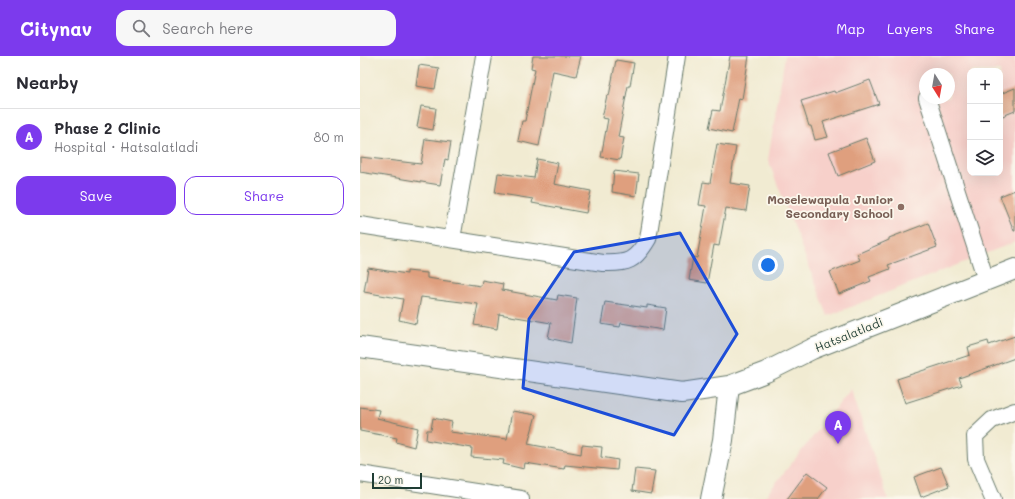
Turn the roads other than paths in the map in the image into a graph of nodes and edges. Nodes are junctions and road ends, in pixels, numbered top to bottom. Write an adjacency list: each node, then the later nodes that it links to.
1 (484, 56): 5 (street)
2 (677, 56): 5 (street)
3 (929, 104): 7 (street)
4 (360, 225): 5 (street)
5 (452, 239)
6 (1015, 269): 7 (street, Hatsalatladi)
7 (986, 280): 9 (street, Hatsalatladi)
8 (360, 347): 9 (street, Hatsalatladi)
9 (730, 386): 13 (street)
10 (1015, 411): 14 (street)
11 (360, 474): 12 (street)
12 (521, 499)
13 (711, 499)
14 (993, 499)

